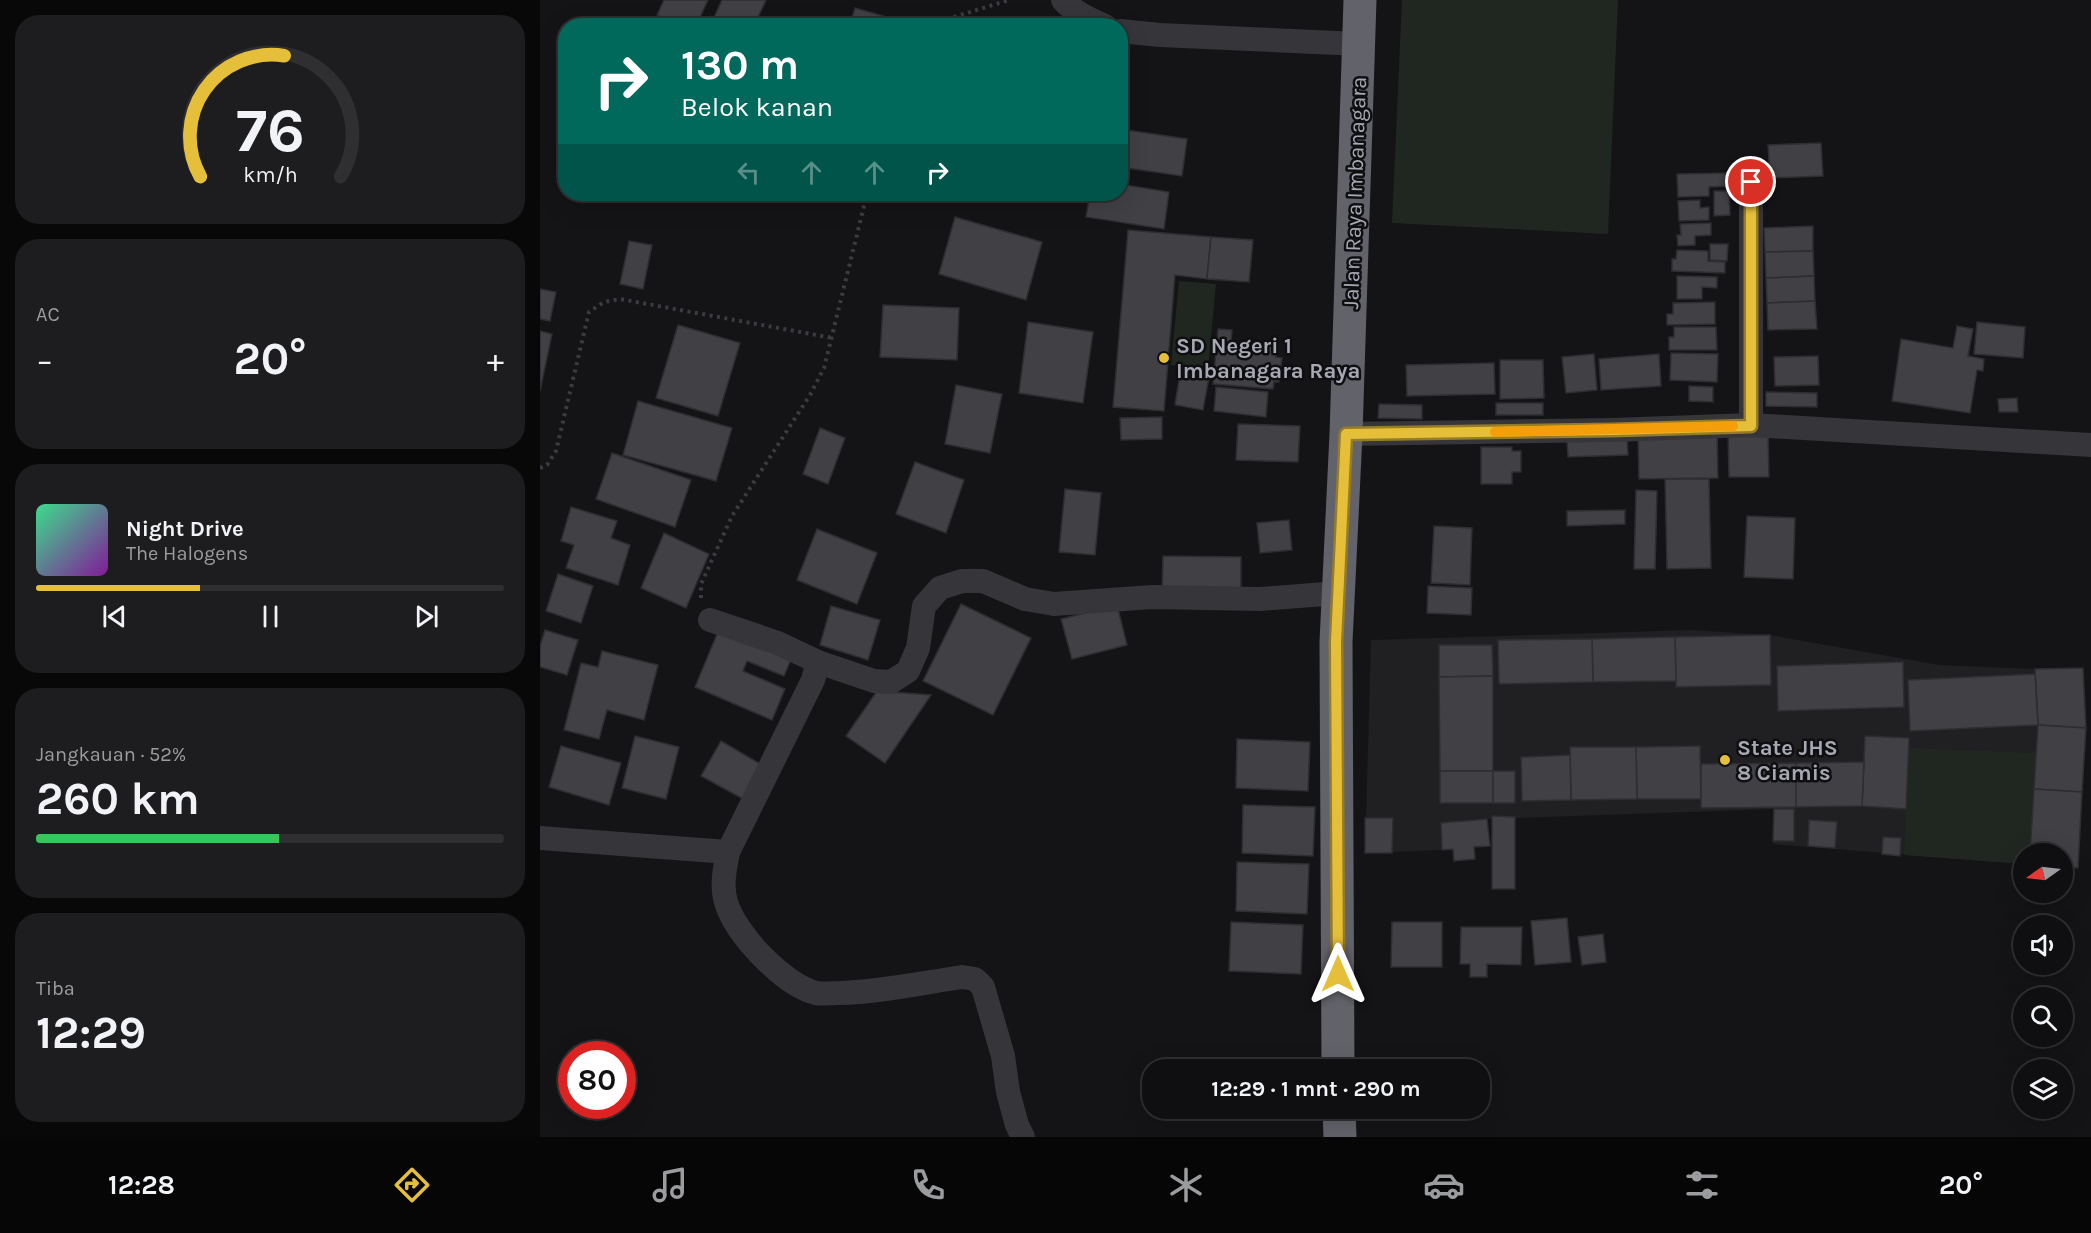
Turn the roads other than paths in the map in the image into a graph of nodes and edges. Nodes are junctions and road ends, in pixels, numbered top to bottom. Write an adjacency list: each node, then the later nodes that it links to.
1 (1063, 0): 3 (street)
2 (1360, 0): 5 (highway, Jalan Raya Imbanagara)
3 (1089, 18)
4 (1128, 32): 5 (street)
5 (1359, 44): 8 (highway, Jalan Raya Imbanagara)
6 (1751, 182): 7 (street)
7 (1751, 426): 8 (street); 9 (street)
8 (1346, 434): 10 (highway, Jalan Raya Imbanagara)
9 (2091, 444)
10 (1339, 593): 12 (street); 15 (highway, Jalan Raya Imbanagara)
11 (710, 620): 12 (street)
12 (818, 662): 14 (street)
13 (540, 838): 14 (street)
14 (728, 852): 17 (street)
15 (1338, 1059)
16 (1339, 1119): 18 (highway)
17 (1023, 1137)
18 (1340, 1137)

